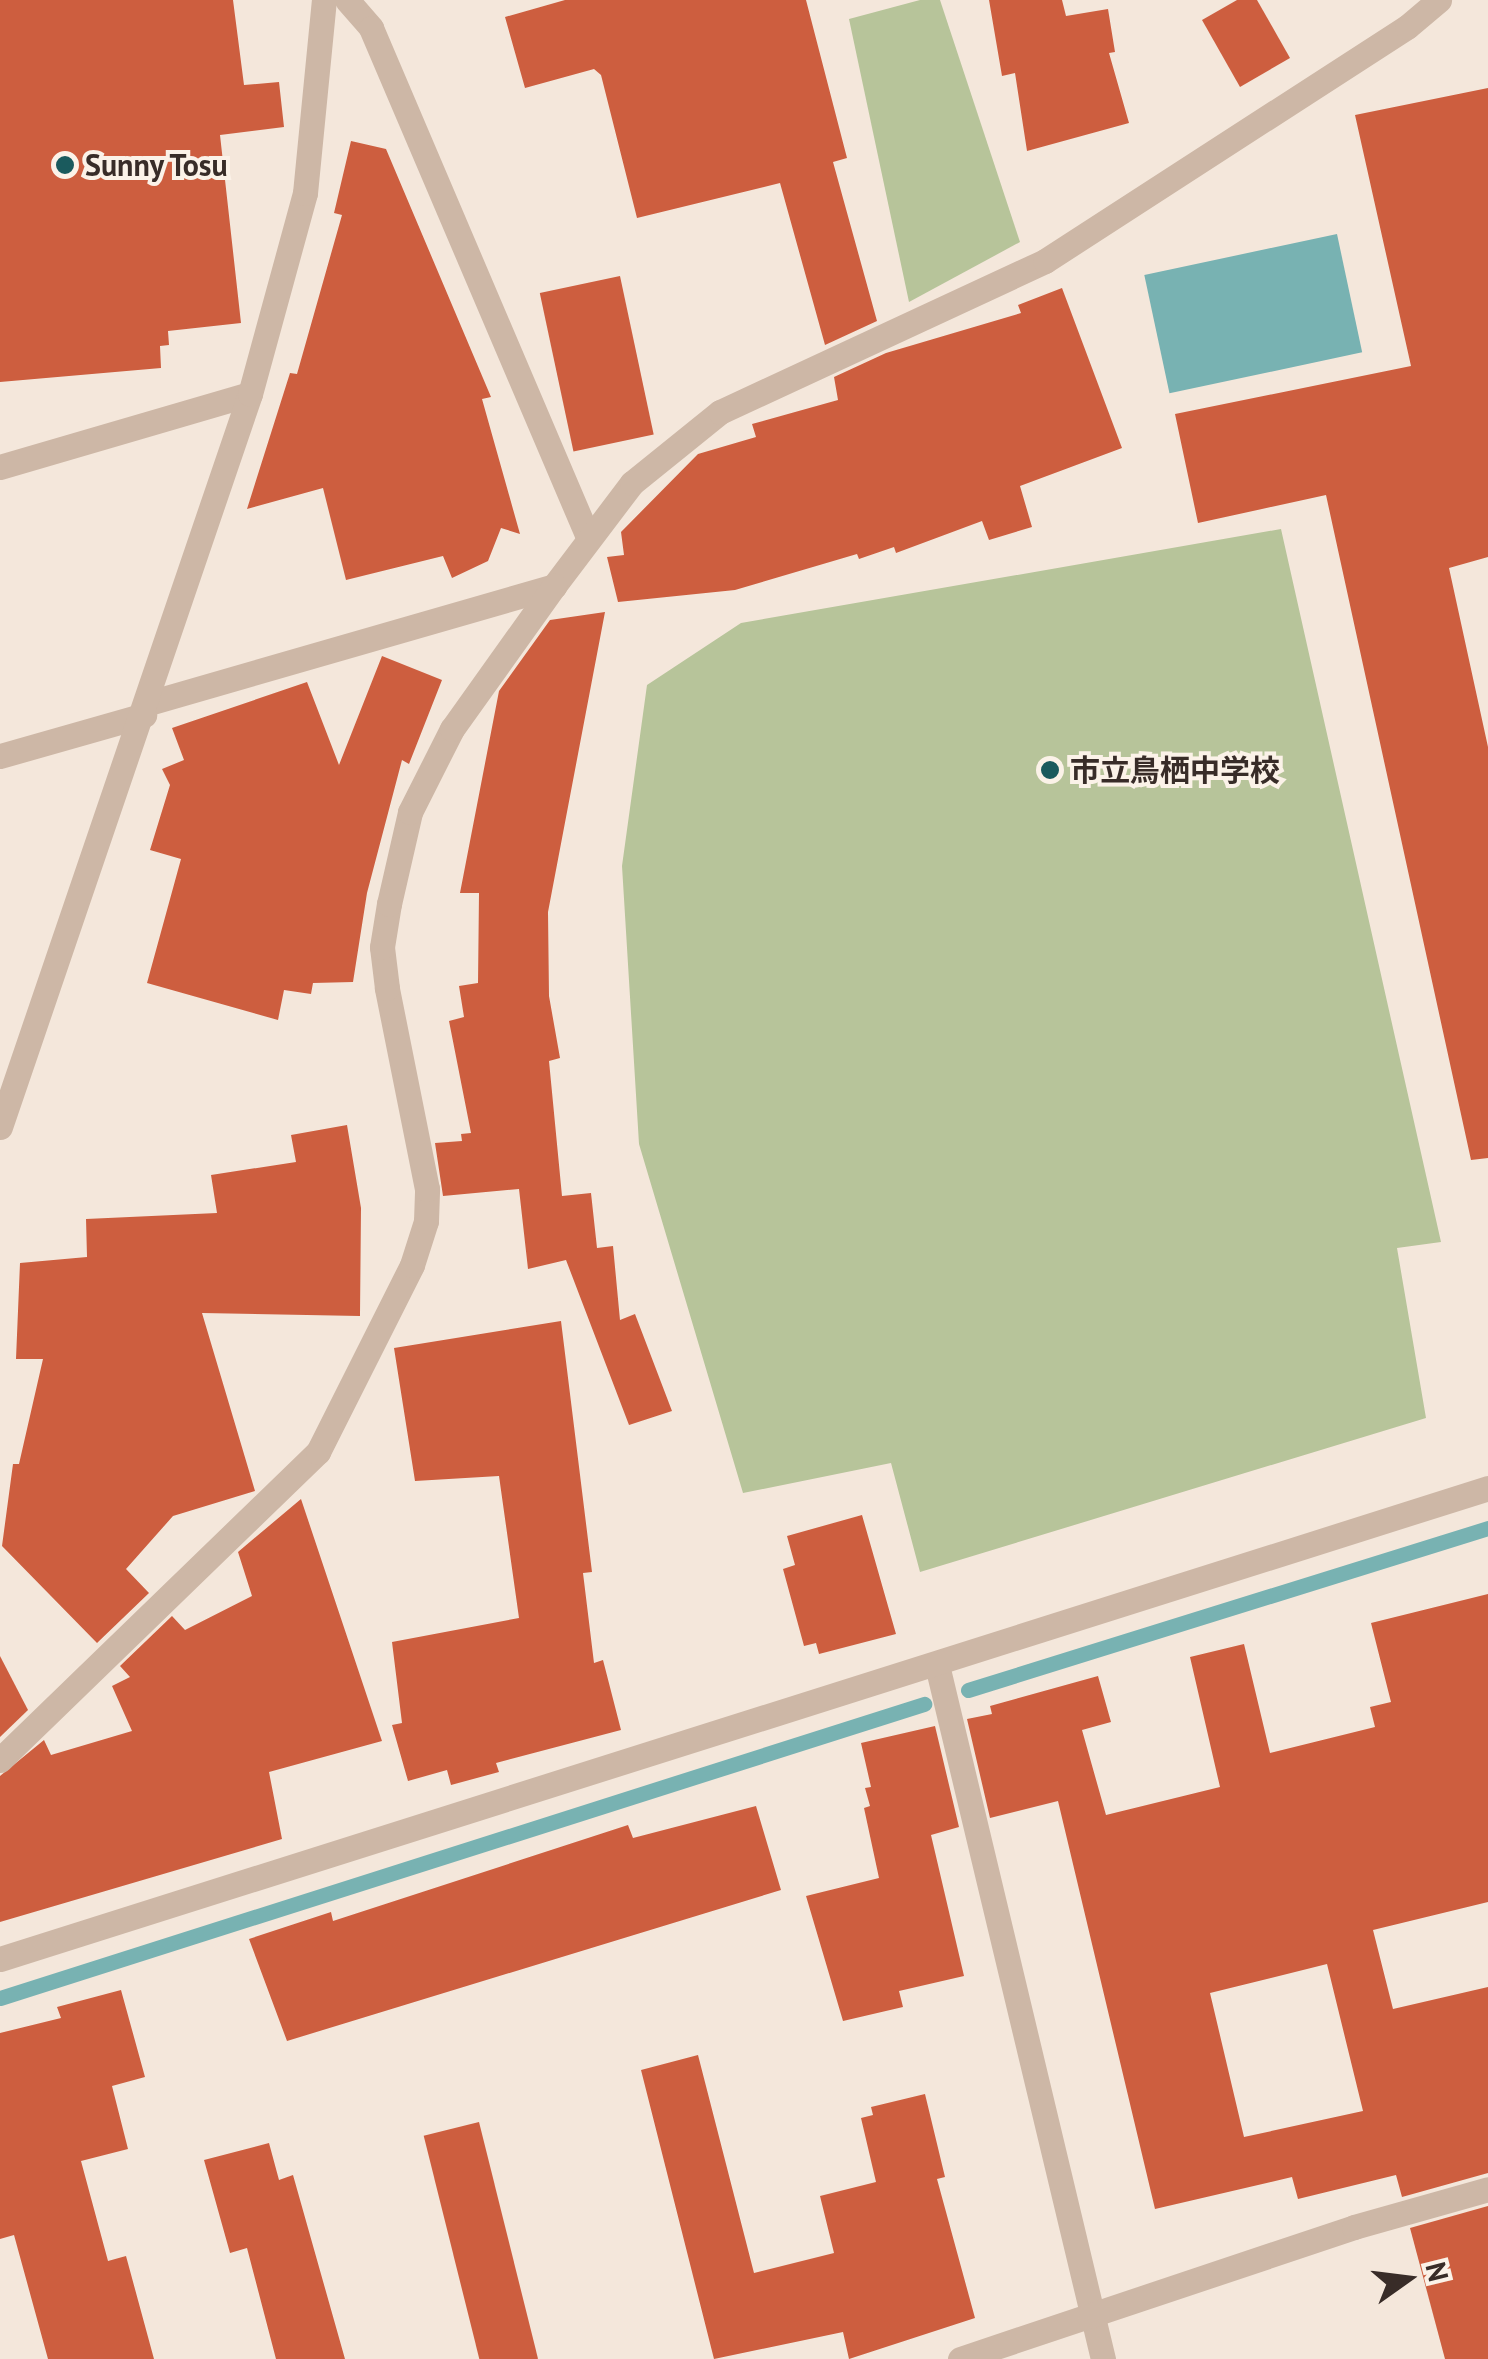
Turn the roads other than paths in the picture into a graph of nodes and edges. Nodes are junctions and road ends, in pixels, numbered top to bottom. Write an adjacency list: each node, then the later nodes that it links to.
1 (324, 0): 4 (street)
2 (347, 0): 6 (street)
3 (1439, 0): 6 (street)
4 (250, 394): 5 (street); 8 (street)
5 (0, 467)
6 (588, 537): 7 (street)
7 (554, 586): 8 (street); 13 (street)
8 (146, 709): 9 (street); 10 (street)
9 (0, 756)
10 (0, 1127)
11 (1488, 1488): 12 (street)
12 (937, 1665): 14 (street); 16 (street)
13 (0, 1760)
14 (0, 1959)
15 (1488, 2190): 16 (street)
16 (1092, 2318): 17 (street); 18 (street)
17 (960, 2359)
18 (1103, 2359)

